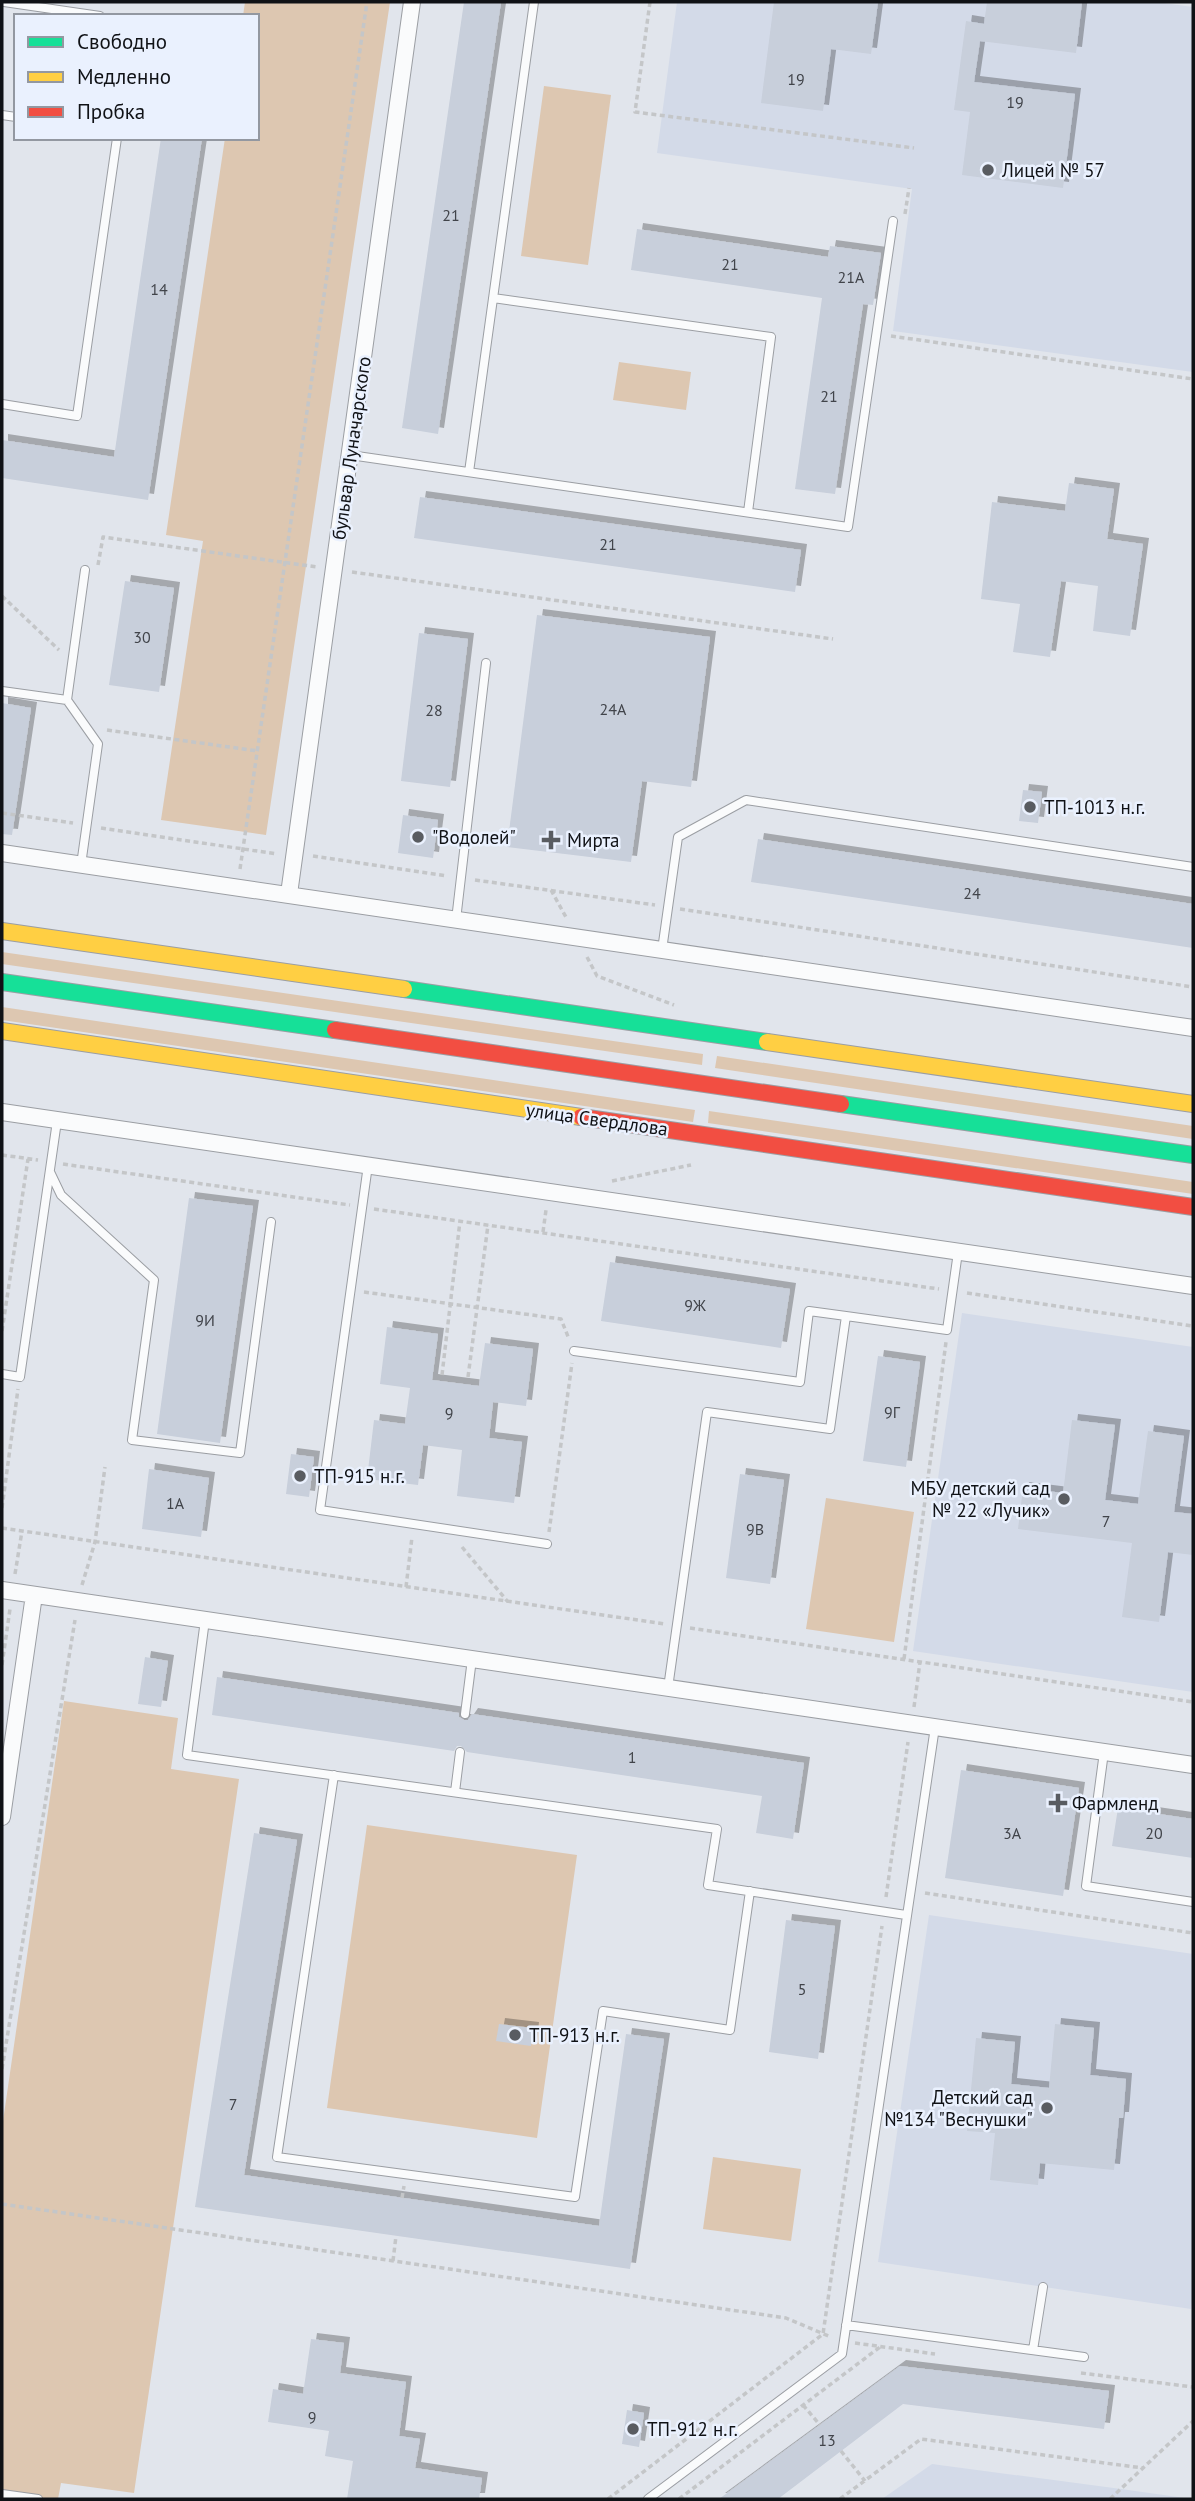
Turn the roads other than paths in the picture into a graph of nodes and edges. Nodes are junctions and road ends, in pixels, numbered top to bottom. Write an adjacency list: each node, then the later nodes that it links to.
1 (4, 2): 4 (lane)
2 (412, 2): 9 (street, бульвар Луначарского)
3 (534, 2): 7 (lane)
4 (75, 14)
5 (117, 140): 8 (lane)
6 (893, 221): 11 (lane)
7 (493, 298): 10 (lane); 11 (lane)
8 (2, 404)
9 (350, 455): 10 (lane); 19 (street, бульвар Луначарского)
10 (469, 472): 11 (lane)
11 (748, 512)
12 (85, 570): 15 (lane)
13 (486, 663): 20 (lane)
14 (2, 691): 15 (lane)
15 (66, 700): 17 (lane)
16 (2, 853): 17 (street)
17 (81, 865): 19 (street)
18 (1193, 867): 22 (lane)
19 (289, 894): 20 (street)
20 (457, 920): 22 (street)
21 (2, 931): 26 (main road)
22 (662, 950): 24 (street)
23 (2, 982): 29 (main road)
24 (1193, 1028)
25 (2, 1031): 32 (main road, улица Свердлова)
26 (1193, 1104)
27 (2, 1112): 28 (street)
28 (57, 1121): 30 (street); 31 (lane)
29 (1193, 1155)
30 (368, 1165): 34 (street); 39 (lane)
31 (50, 1167): 33 (lane); 38 (lane)
32 (1193, 1207)
33 (271, 1222)
34 (958, 1252): 35 (street); 36 (lane)
35 (1193, 1286)
36 (846, 1316): 37 (lane); 44 (lane)
37 (574, 1351)
38 (2, 1374)
39 (547, 1544)
40 (2, 1590): 41 (street)
41 (34, 1595): 42 (street); 51 (street)
42 (205, 1620): 43 (street); 50 (lane)
43 (472, 1659): 44 (street); 45 (lane)
44 (668, 1688): 46 (street)
45 (465, 1714)
46 (935, 1727): 48 (street); 56 (lane)
47 (460, 1752): 52 (lane)
48 (1104, 1752): 49 (street); 55 (lane)
49 (1193, 1765)
50 (334, 1775): 52 (lane); 54 (lane)
51 (4, 1789): 53 (street)
52 (455, 1792): 54 (lane)
53 (2, 1817)
54 (750, 1891): 56 (lane)
55 (1193, 1902)
56 (906, 1915): 58 (lane)
57 (1043, 2287): 59 (lane)
58 (846, 2325): 59 (lane); 63 (lane)
59 (1033, 2350): 60 (lane)
60 (1084, 2357)
61 (2, 2494): 62 (lane)
62 (38, 2499)
63 (648, 2499)

